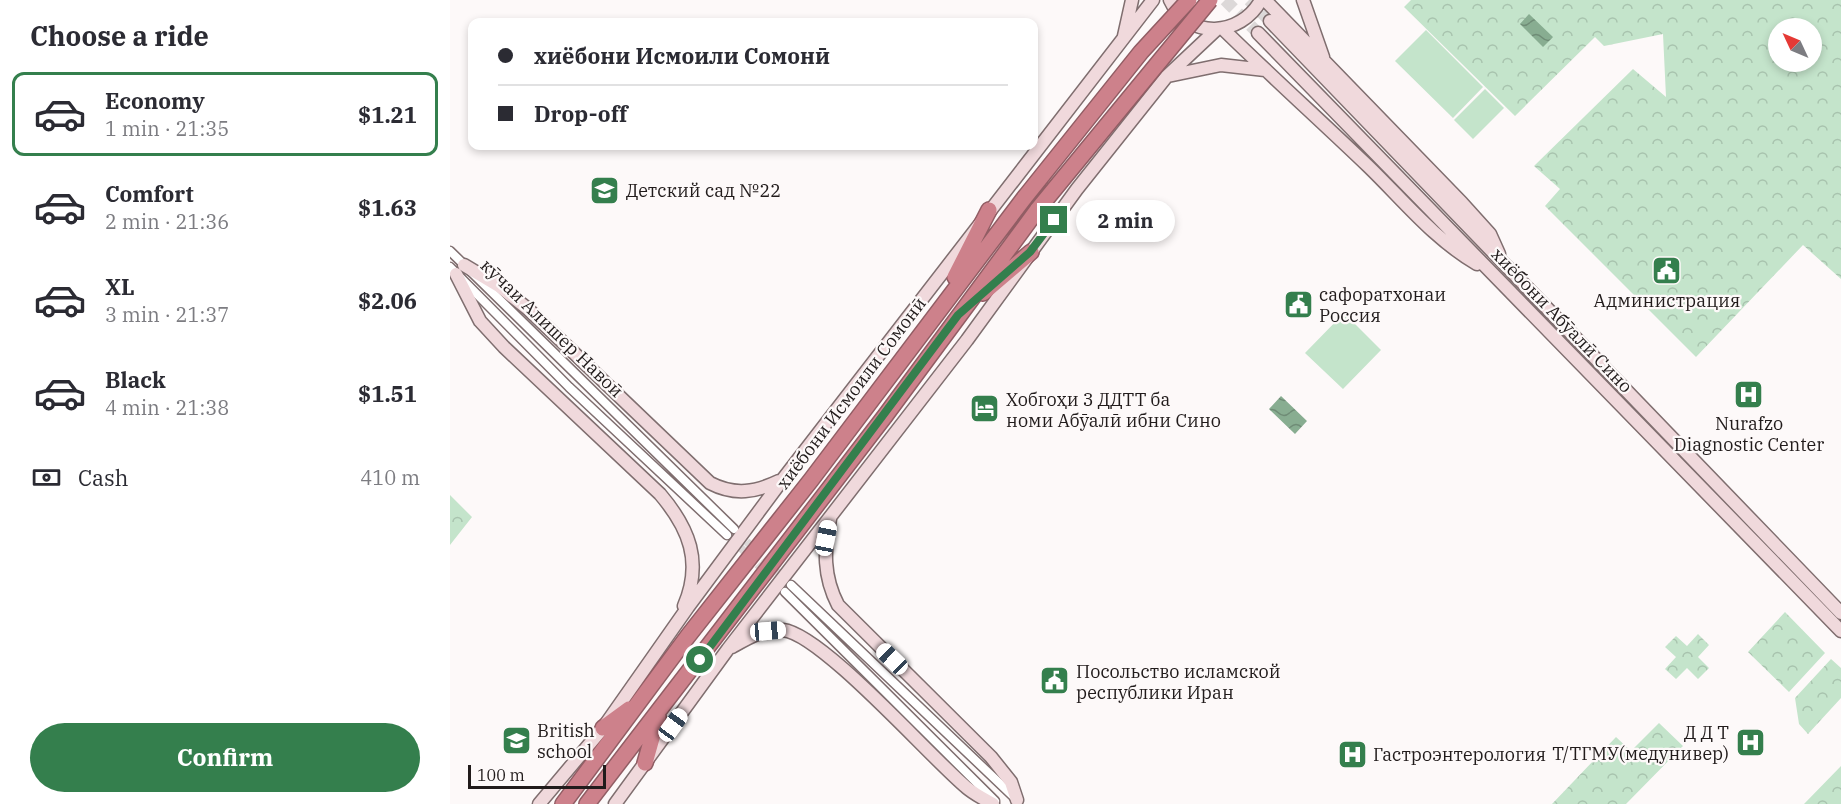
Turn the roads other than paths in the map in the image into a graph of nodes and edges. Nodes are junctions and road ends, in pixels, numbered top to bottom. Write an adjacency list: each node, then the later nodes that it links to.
1 (1132, 0): 11 (main road)
2 (1153, 0): 11 (main road)
3 (1170, 0): 9 (main road)
4 (1189, 0): 23 (highway, хиёбони Исмоили Сомонӣ, bridge)
5 (1210, 0): 24 (highway, bridge)
6 (1263, 0): 9 (main road); 12 (main road)
7 (1304, 0): 12 (main road)
8 (1270, 21): 20 (main road, хиёбони Абӯалӣ Сино)
9 (1220, 30): 13 (main road); 14 (main road)
10 (1257, 33): 22 (main road, хиёбони Абӯалӣ Сино)
11 (1124, 40): 15 (main road)
12 (1324, 61): 20 (main road)
13 (1265, 70): 14 (main road); 22 (main road)
14 (1167, 76): 19 (main road)
15 (1038, 149)
16 (1037, 150): 17 (main road)
17 (990, 210): 23 (highway); 25 (main road)
18 (450, 251): 21 (street, кӯчаи Алишер Навоӣ)
19 (1030, 252): 24 (highway); 26 (main road)
20 (1503, 263): 27 (main road, хиёбони Абӯалӣ Сино)
21 (457, 269): 21 (street, кӯчаи Алишер Навоӣ); 25 (main road); 28 (main road)
22 (1491, 273): 29 (main road, хиёбони Абӯалӣ Сино)
23 (939, 310): 31 (highway, хиёбони Исмоили Сомонӣ)
24 (958, 315): 32 (highway)
25 (783, 479): 28 (main road)
26 (831, 515): 30 (main road); 37 (main road)
27 (1841, 613)
28 (676, 624): 35 (main road)
29 (1841, 631)
30 (728, 649): 36 (main road); 42 (main road)
31 (643, 698): 35 (highway); 39 (highway, хиёбони Исмоили Сомонӣ)
32 (660, 709): 36 (highway); 40 (highway)
33 (924, 713): 34 (street); 34 (street); 37 (street)
34 (915, 722): 42 (street)
35 (603, 728): 38 (main road)
36 (645, 763): 41 (main road)
37 (1019, 802)
38 (539, 804)
39 (563, 804)
40 (587, 804)
41 (615, 804)
42 (996, 804)

